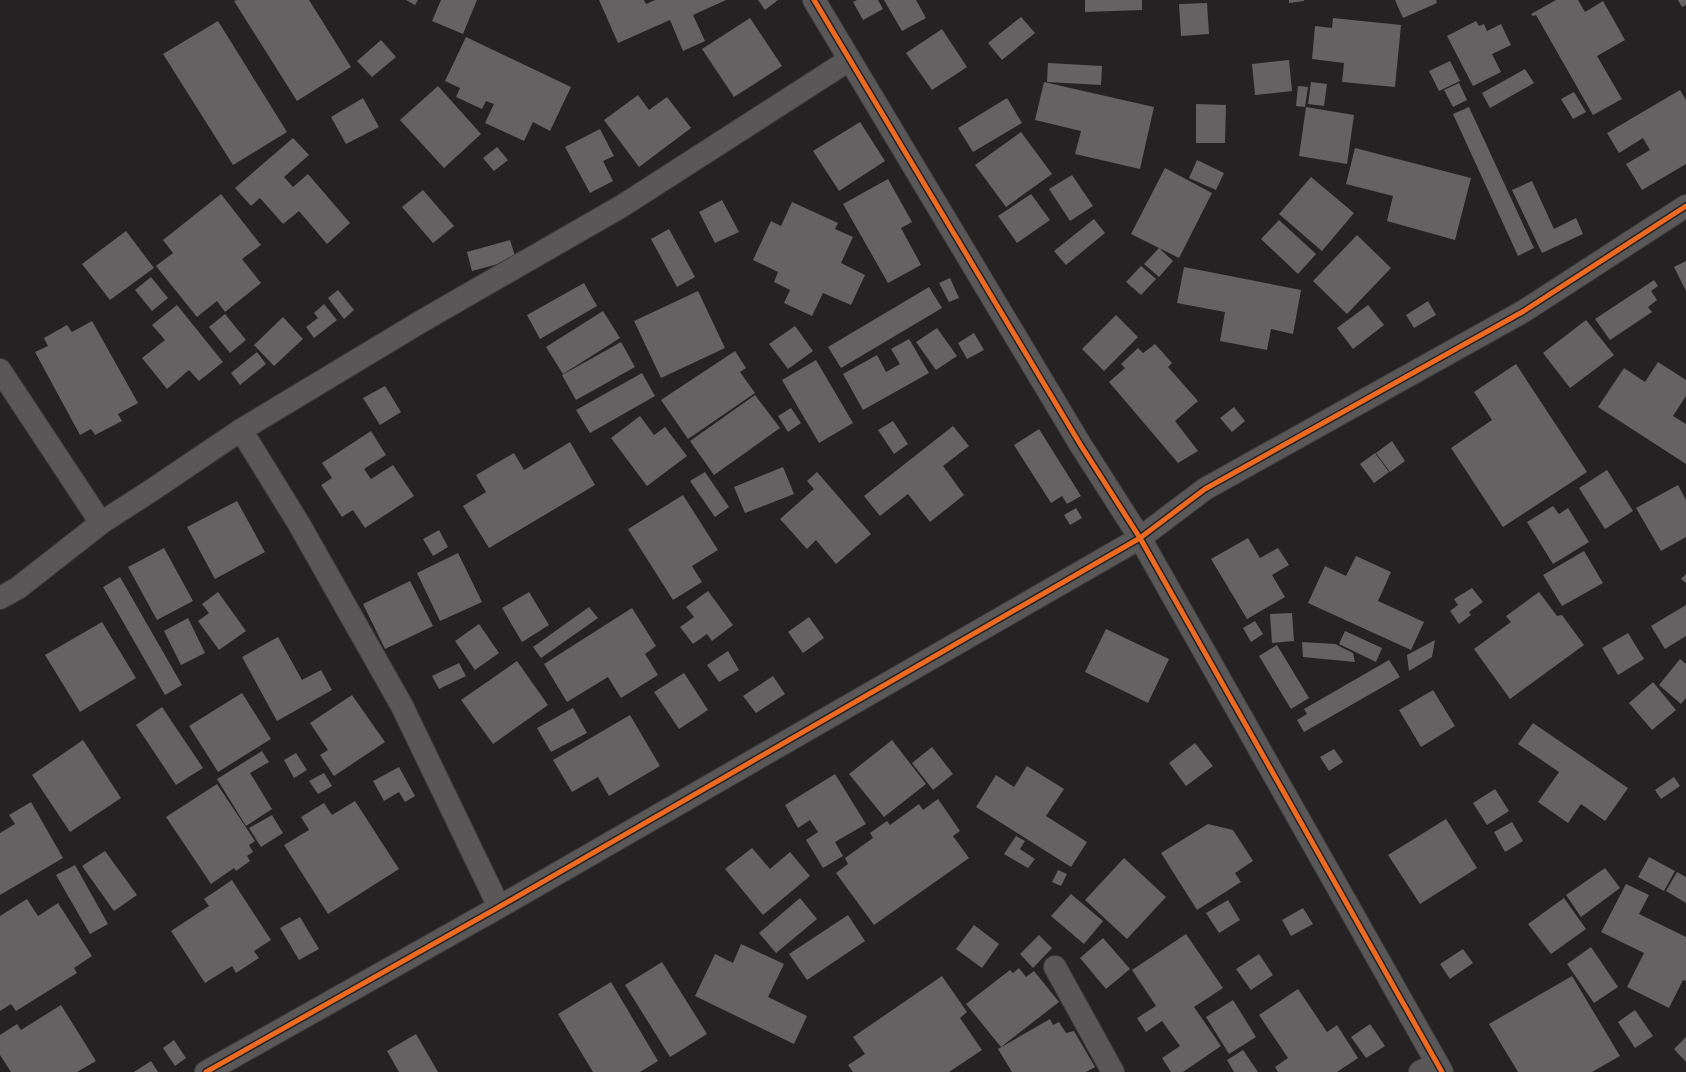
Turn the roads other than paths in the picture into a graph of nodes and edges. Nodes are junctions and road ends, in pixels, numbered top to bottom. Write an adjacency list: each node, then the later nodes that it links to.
1 (814, 0): 2 (street)
2 (849, 60): 5 (street); 7 (street)
3 (1686, 206): 7 (street)
4 (0, 370): 6 (street)
5 (241, 430): 6 (street); 9 (street)
6 (101, 522): 8 (street)
7 (1140, 538): 9 (street); 11 (street)
8 (0, 598)
9 (499, 907): 12 (street)
10 (1055, 967): 13 (street)
11 (1433, 1069)
12 (206, 1072)
13 (1113, 1072)

